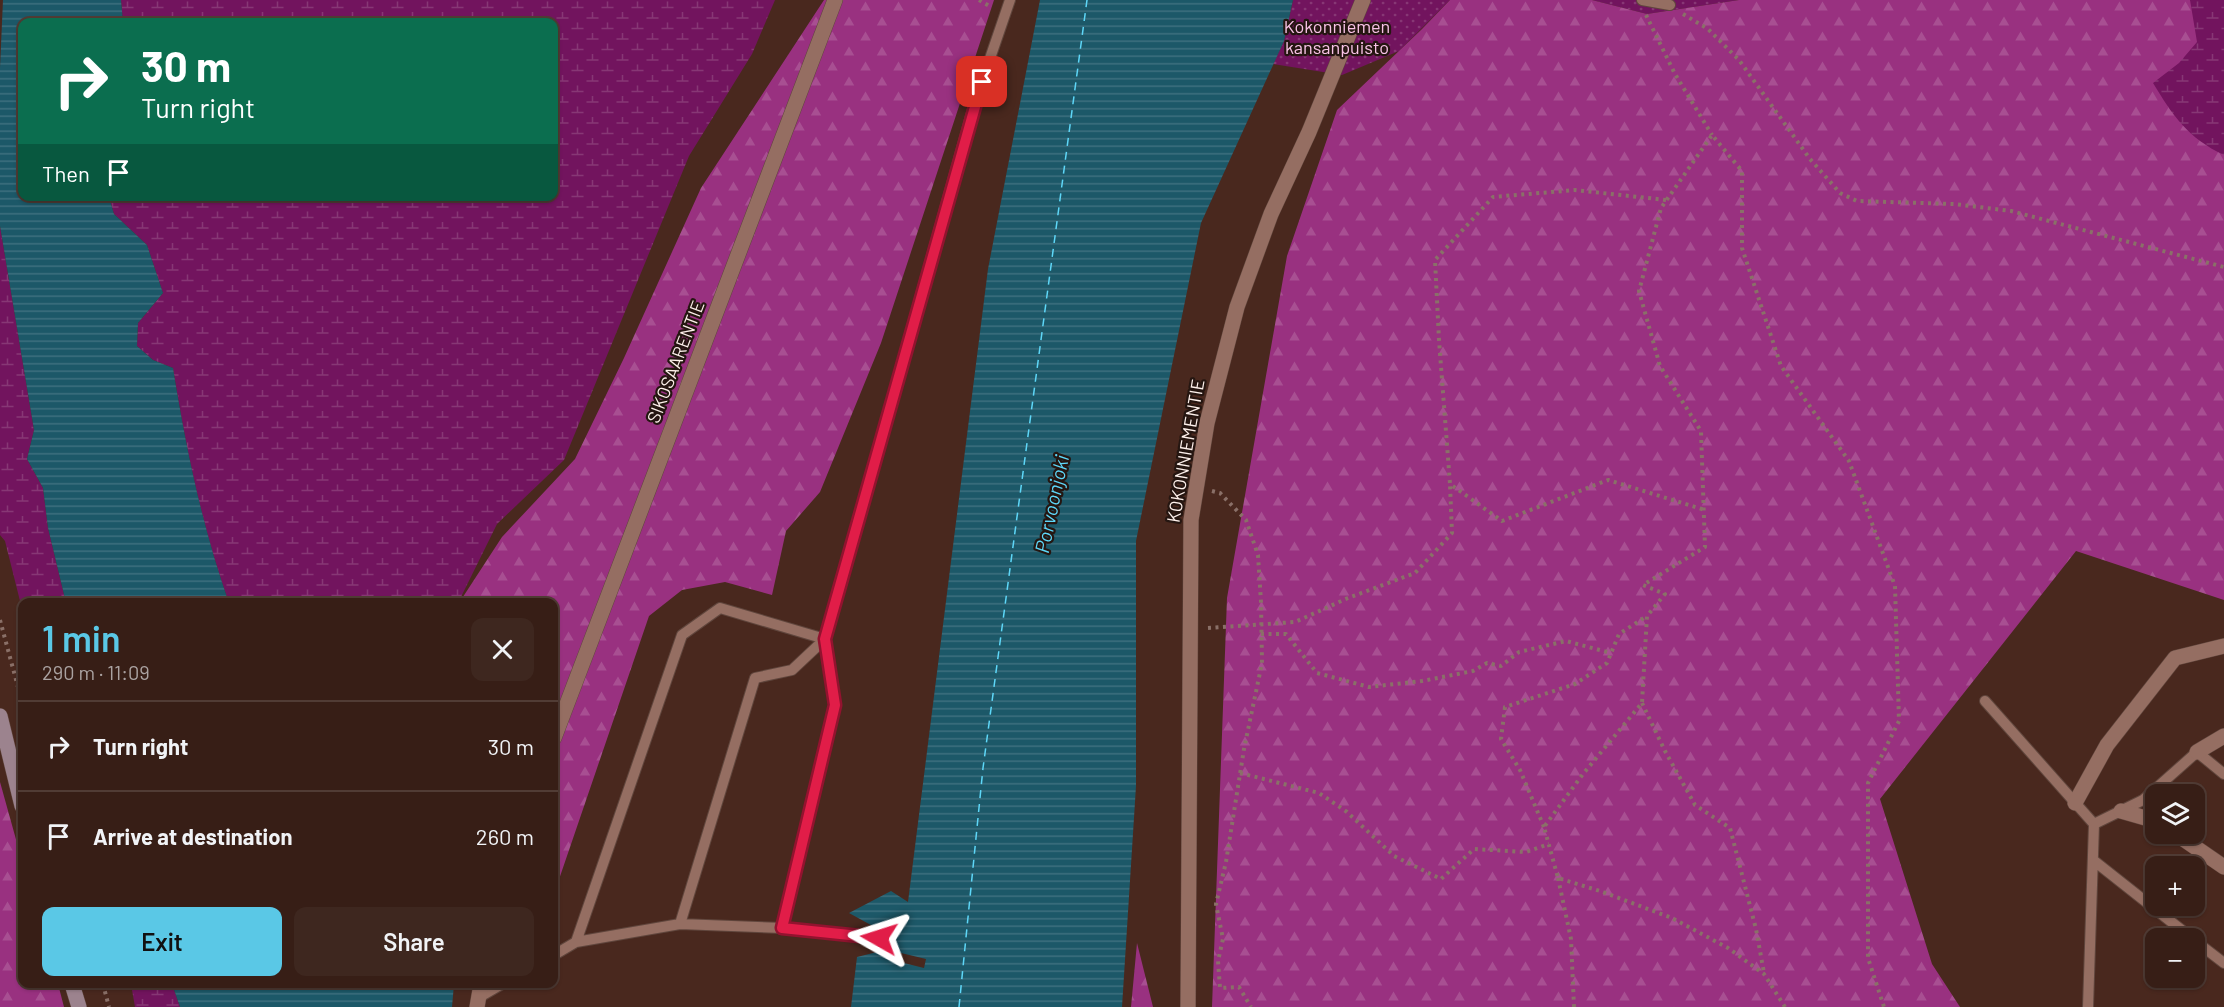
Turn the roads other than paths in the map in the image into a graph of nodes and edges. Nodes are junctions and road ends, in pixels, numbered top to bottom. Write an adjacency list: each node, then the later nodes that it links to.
1 (835, 0): 10 (street, SIKOSAARENTIE)
2 (1010, 0): 6 (lane)
3 (1362, 0): 34 (street, KOKONNIEMENTIE)
4 (1643, 0): 5 (lane)
5 (1670, 5)
6 (825, 639): 22 (lane); 23 (lane); 26 (lane)
7 (2224, 646): 15 (street)
8 (1985, 701): 15 (lane)
9 (0, 716): 14 (street)
10 (558, 727)
11 (2224, 736): 12 (street)
12 (2197, 752): 13 (lane); 16 (lane)
13 (2224, 774)
14 (18, 790)
15 (2074, 803): 18 (lane)
16 (2121, 811): 17 (street); 18 (lane)
17 (2145, 818)
18 (2094, 824): 20 (lane)
19 (2191, 844): 21 (street)
20 (2093, 860): 24 (lane); 35 (lane)
21 (2224, 867)
22 (680, 924): 23 (lane); 26 (lane)
23 (782, 928): 25 (lane)
24 (2180, 928)
25 (879, 938)
26 (576, 942): 28 (lane)
27 (2205, 948): 29 (lane)
28 (558, 953)
29 (2224, 963)
30 (73, 988): 33 (street)
31 (494, 988): 32 (lane)
32 (478, 996)
33 (79, 1007)
34 (1188, 1007)
35 (2088, 1007)

